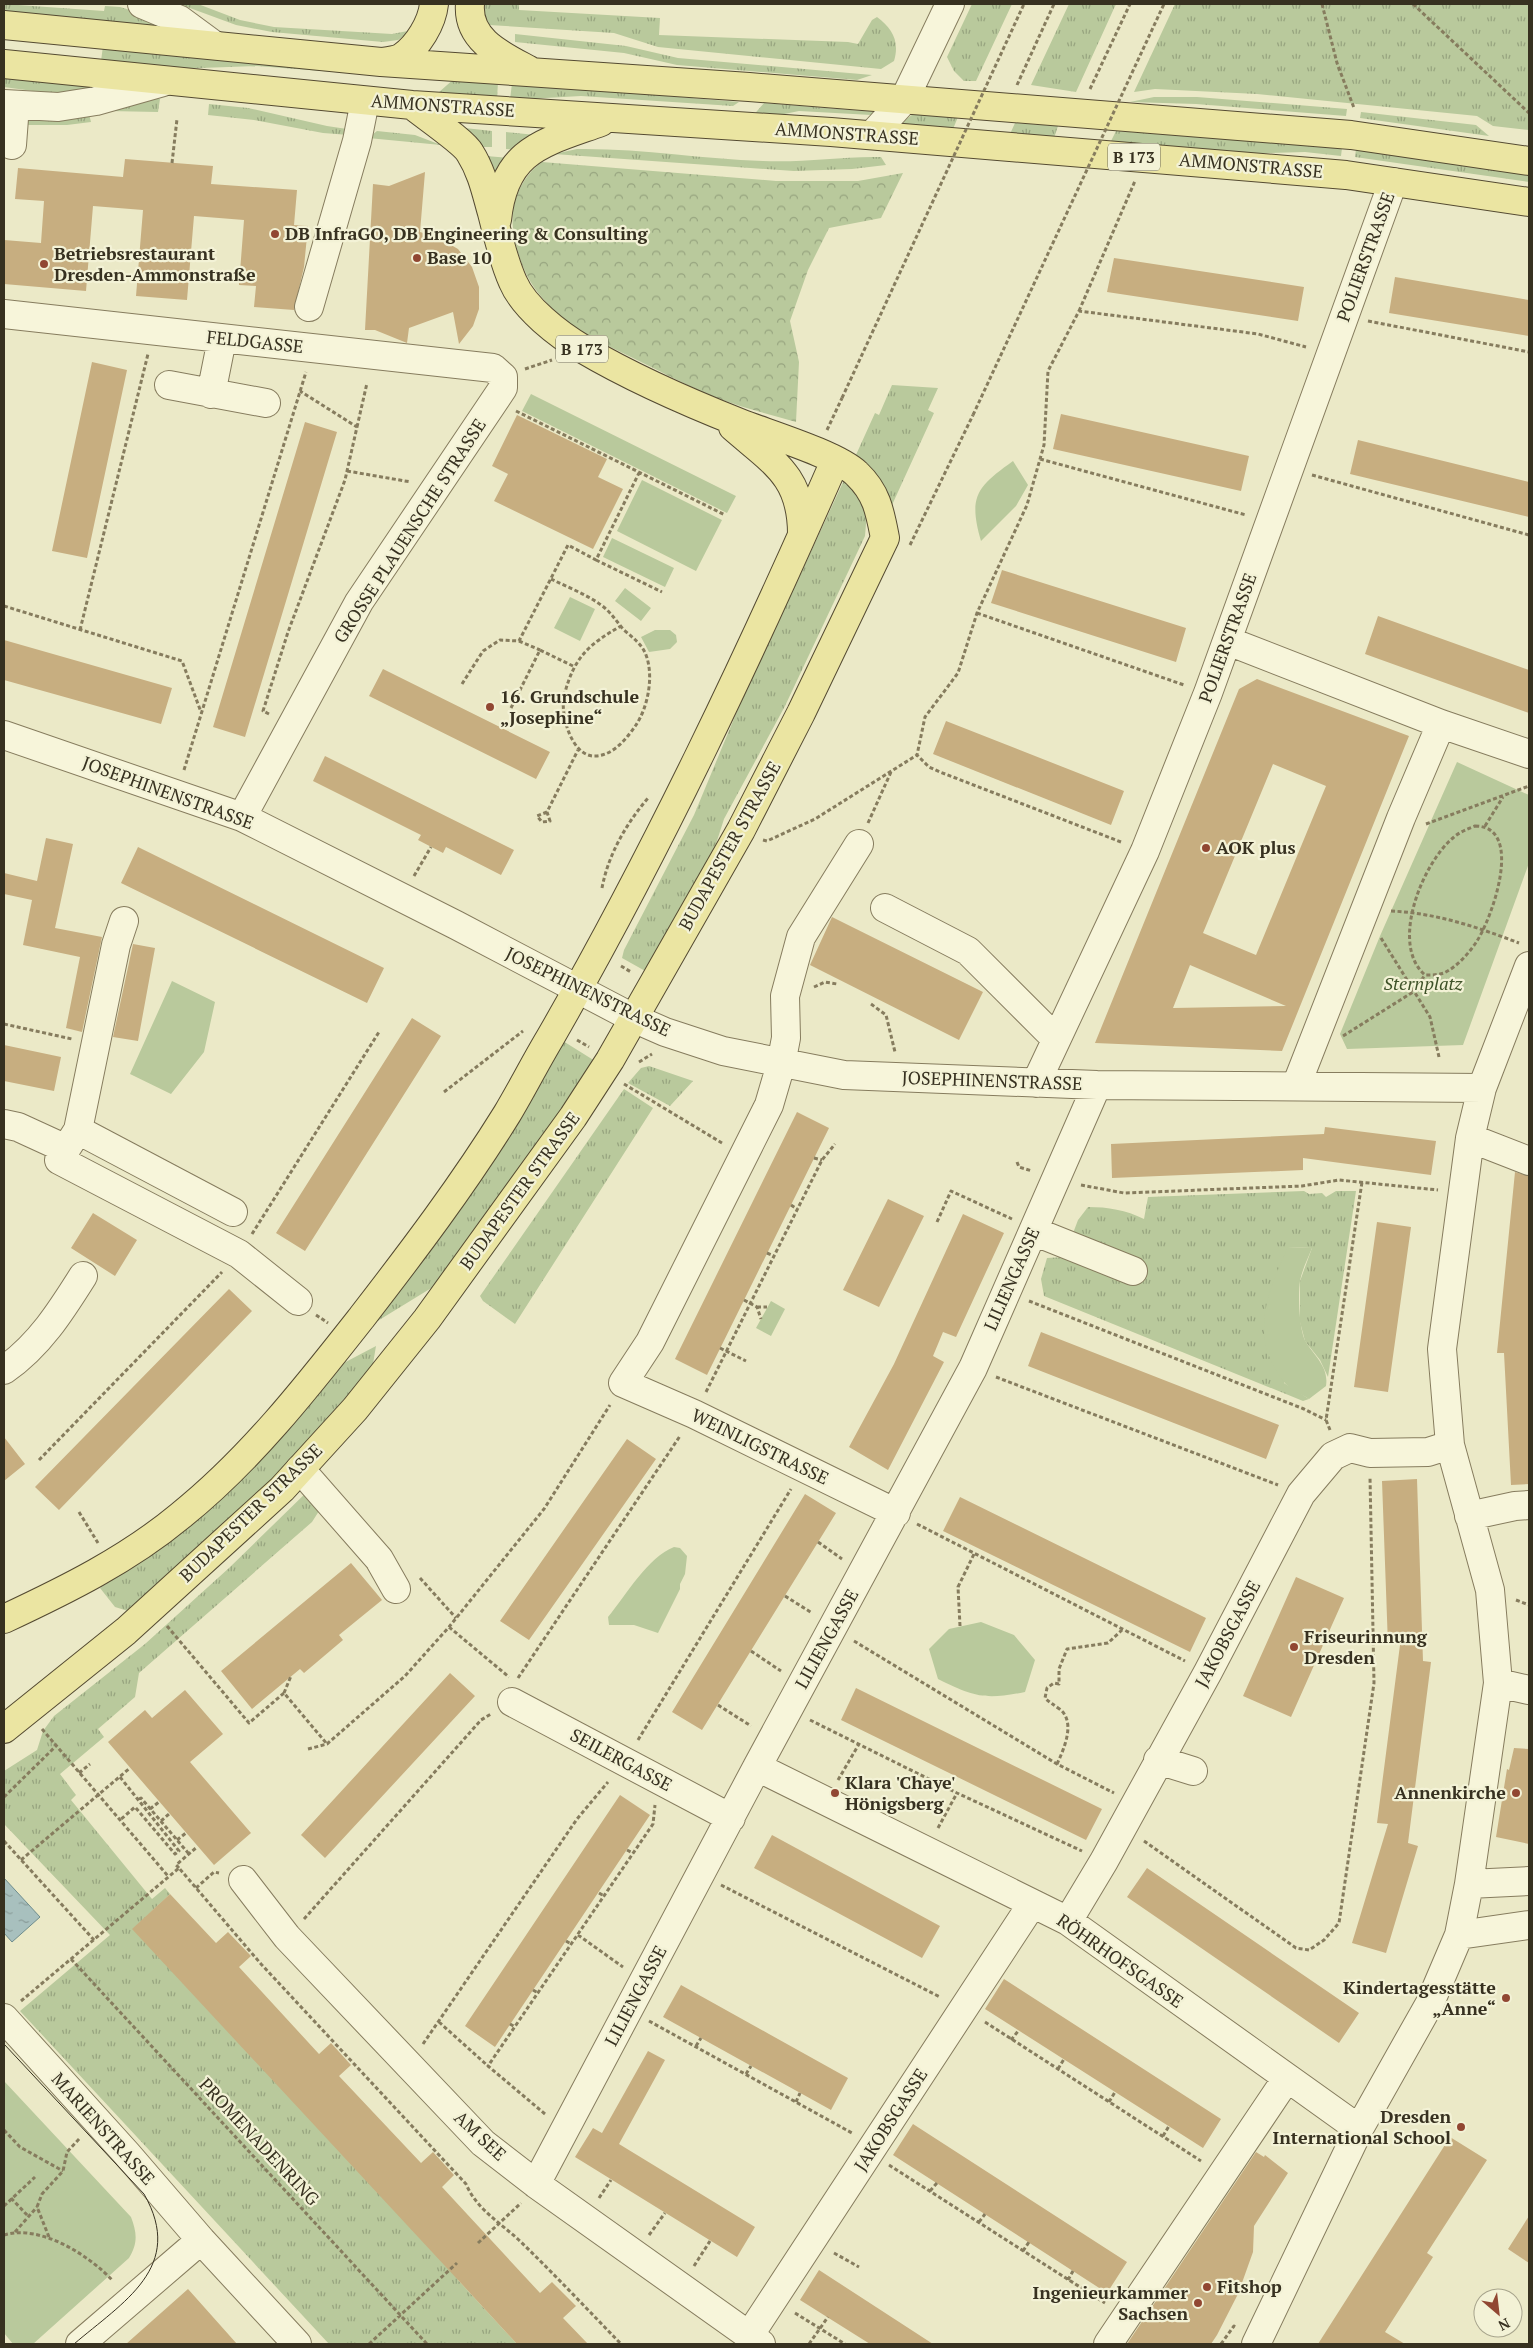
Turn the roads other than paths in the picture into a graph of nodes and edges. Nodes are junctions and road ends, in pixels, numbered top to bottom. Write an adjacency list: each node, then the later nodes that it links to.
1 (142, 4): 6 (street)
2 (434, 4): 7 (main road)
3 (470, 4): 9 (main road)
4 (950, 4): 12 (street)
5 (4, 25): 6 (main road)
6 (214, 44): 7 (main road)
7 (381, 62): 9 (main road)
8 (4, 64): 10 (main road, AMMONSTRASSE)
9 (537, 74): 11 (main road)
10 (163, 82): 13 (main road, AMMONSTRASSE); 14 (street, AMMONSTRASSE)
11 (749, 87): 12 (main road); 17 (main road)
12 (904, 100): 18 (street); 20 (main road)
13 (366, 101): 15 (main road, AMMONSTRASSE); 24 (street)
14 (9, 104): 19 (street)
15 (412, 106): 16 (main road, AMMONSTRASSE); 23 (main road)
16 (611, 119): 17 (main road, AMMONSTRASSE / B 173); 23 (main road, B 173)
17 (739, 127): 18 (main road, AMMONSTRASSE / B 173)
18 (872, 135): 21 (main road, AMMONSTRASSE / B 173)
19 (12, 145)
20 (1529, 161)
21 (1393, 182): 22 (main road, AMMONSTRASSE / B 173); 34 (street, POLIERSTRASSE)
22 (1529, 202)
23 (496, 230): 31 (main road, B 173)
24 (309, 307)
25 (4, 314): 26 (street, FELDGASSE)
26 (222, 339): 27 (street, FELDGASSE); 29 (street)
27 (504, 377): 38 (street, GROSSE PLAUENSCHE STRASSE)
28 (169, 385): 29 (street)
29 (211, 394): 30 (street)
30 (266, 403)
31 (719, 415): 32 (main road, B 173); 33 (main road)
32 (835, 461): 33 (main road); 44 (main road, BUDAPESTER STRASSE)
33 (802, 536): 43 (main road)
34 (1228, 641): 35 (street); 45 (street, POLIERSTRASSE)
35 (1441, 724): 37 (street); 49 (street)
36 (4, 735): 38 (street, JOSEPHINENSTRASSE)
37 (1529, 754)
38 (242, 817): 43 (street, JOSEPHINENSTRASSE)
39 (859, 844): 46 (street)
40 (885, 908): 45 (street)
41 (124, 921): 53 (street)
42 (1529, 966): 50 (street)
43 (577, 989): 44 (street, JOSEPHINENSTRASSE); 67 (main road)
44 (633, 1018): 46 (street, JOSEPHINENSTRASSE); 62 (main road, BUDAPESTER STRASSE)
45 (1056, 1039): 47 (street, POLIERSTRASSE)
46 (781, 1064): 47 (street, JOSEPHINENSTRASSE); 64 (street, WEINLIGSTRASSE)
47 (1036, 1083): 48 (street, JOSEPHINENSTRASSE)
48 (1097, 1085): 49 (street, JOSEPHINENSTRASSE); 56 (street, LILIENGASSE)
49 (1296, 1086): 50 (street, JOSEPHINENSTRASSE)
50 (1482, 1088): 52 (street)
51 (4, 1124): 53 (street)
52 (1470, 1138): 54 (street); 61 (street)
53 (72, 1139): 55 (street); 59 (street)
54 (1529, 1161)
55 (233, 1212)
56 (1033, 1231): 57 (street); 64 (street, LILIENGASSE)
57 (1133, 1271)
58 (83, 1276): 60 (street)
59 (298, 1301)
60 (4, 1370)
61 (1450, 1445): 65 (street); 72 (street, JAKOBSGASSE)
62 (300, 1469): 66 (street); 71 (main road, BUDAPESTER STRASSE)
63 (1529, 1505): 65 (street)
64 (896, 1513): 73 (street, LILIENGASSE)
65 (1469, 1516): 68 (street)
66 (396, 1589)
67 (4, 1619)
68 (1498, 1683): 69 (street); 78 (street)
69 (1529, 1690)
70 (512, 1702): 75 (street, SEILERGASSE)
71 (4, 1729)
72 (1158, 1760): 74 (street); 80 (street, JAKOBSGASSE)
73 (757, 1767): 75 (street, LILIENGASSE); 79 (street, RÖHRHOFSGASSE)
74 (1193, 1771)
75 (731, 1818): 86 (street, LILIENGASSE)
76 (243, 1880): 86 (street, AM SEE)
77 (1529, 1881): 78 (street)
78 (1469, 1884): 82 (street)
79 (1032, 1904): 80 (street, RÖHRHOFSGASSE); 88 (street, JAKOBSGASSE)
80 (1068, 1921): 84 (street, RÖHRHOFSGASSE)
81 (1529, 1925): 82 (street)
82 (1459, 1935): 85 (street)
83 (11, 2010): 87 (street, MARIENSTRASSE)
84 (1287, 2078): 85 (street, RÖHRHOFSGASSE); 91 (street)
85 (1359, 2129): 92 (street)
86 (536, 2184): 88 (street, AM SEE)
87 (201, 2240): 89 (street); 90 (street, MARIENSTRASSE)
88 (755, 2340)
89 (80, 2344)
90 (297, 2344)
91 (1108, 2344)
92 (1256, 2344)

